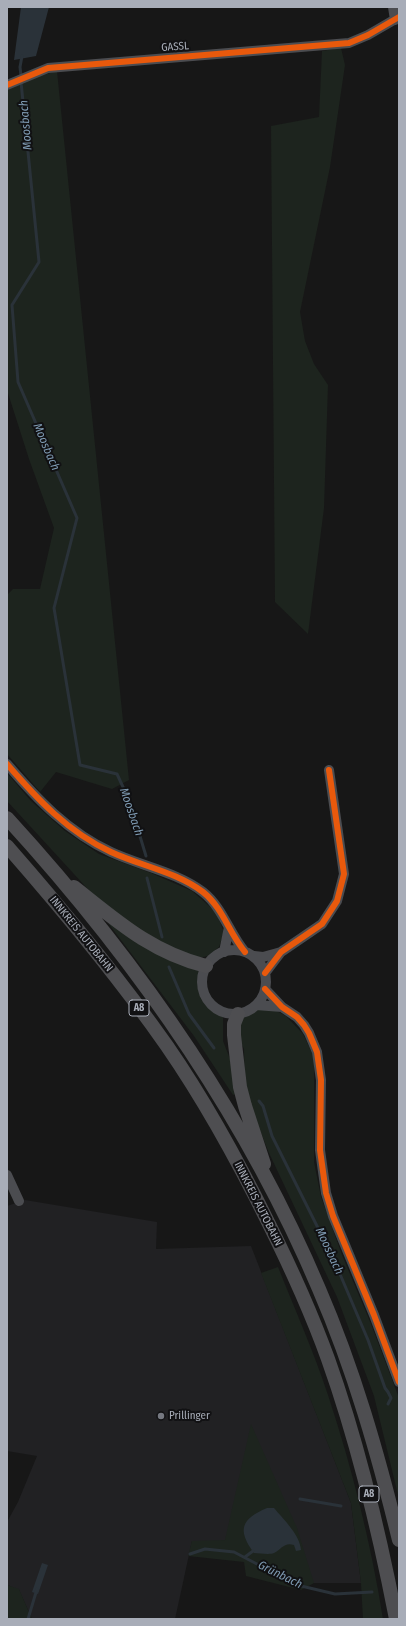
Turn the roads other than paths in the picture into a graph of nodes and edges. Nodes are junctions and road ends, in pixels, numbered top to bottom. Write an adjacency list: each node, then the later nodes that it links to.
1 (393, 7): 2 (street)
2 (397, 19): 3 (street, GASSL)
3 (7, 85)
4 (7, 764): 11 (street)
5 (329, 770): 13 (street)
6 (7, 818): 9 (highway, INNKREIS AUTOBAHN / A8)
7 (7, 846): 10 (highway, INNKREIS AUTOBAHN / A8)
8 (7, 862): 10 (highway)
9 (53, 870): 15 (highway); 22 (highway, INNKREIS AUTOBAHN / A8)
10 (46, 891): 26 (highway, INNKREIS AUTOBAHN / A8)
11 (229, 927): 12 (street); 14 (street)
12 (224, 952): 14 (street); 15 (street)
13 (282, 952): 14 (street); 16 (street)
14 (249, 954): 16 (street)
15 (206, 966): 20 (street)
16 (265, 973): 17 (street)
17 (265, 989): 18 (street); 19 (street)
18 (256, 1005): 19 (street); 20 (street)
19 (282, 1007): 24 (street)
20 (238, 1014): 22 (highway)
21 (7, 1175): 23 (street)
22 (271, 1187): 25 (highway, INNKREIS AUTOBAHN / A8)
23 (19, 1201)
24 (398, 1375)
25 (399, 1540)
26 (396, 1619)

